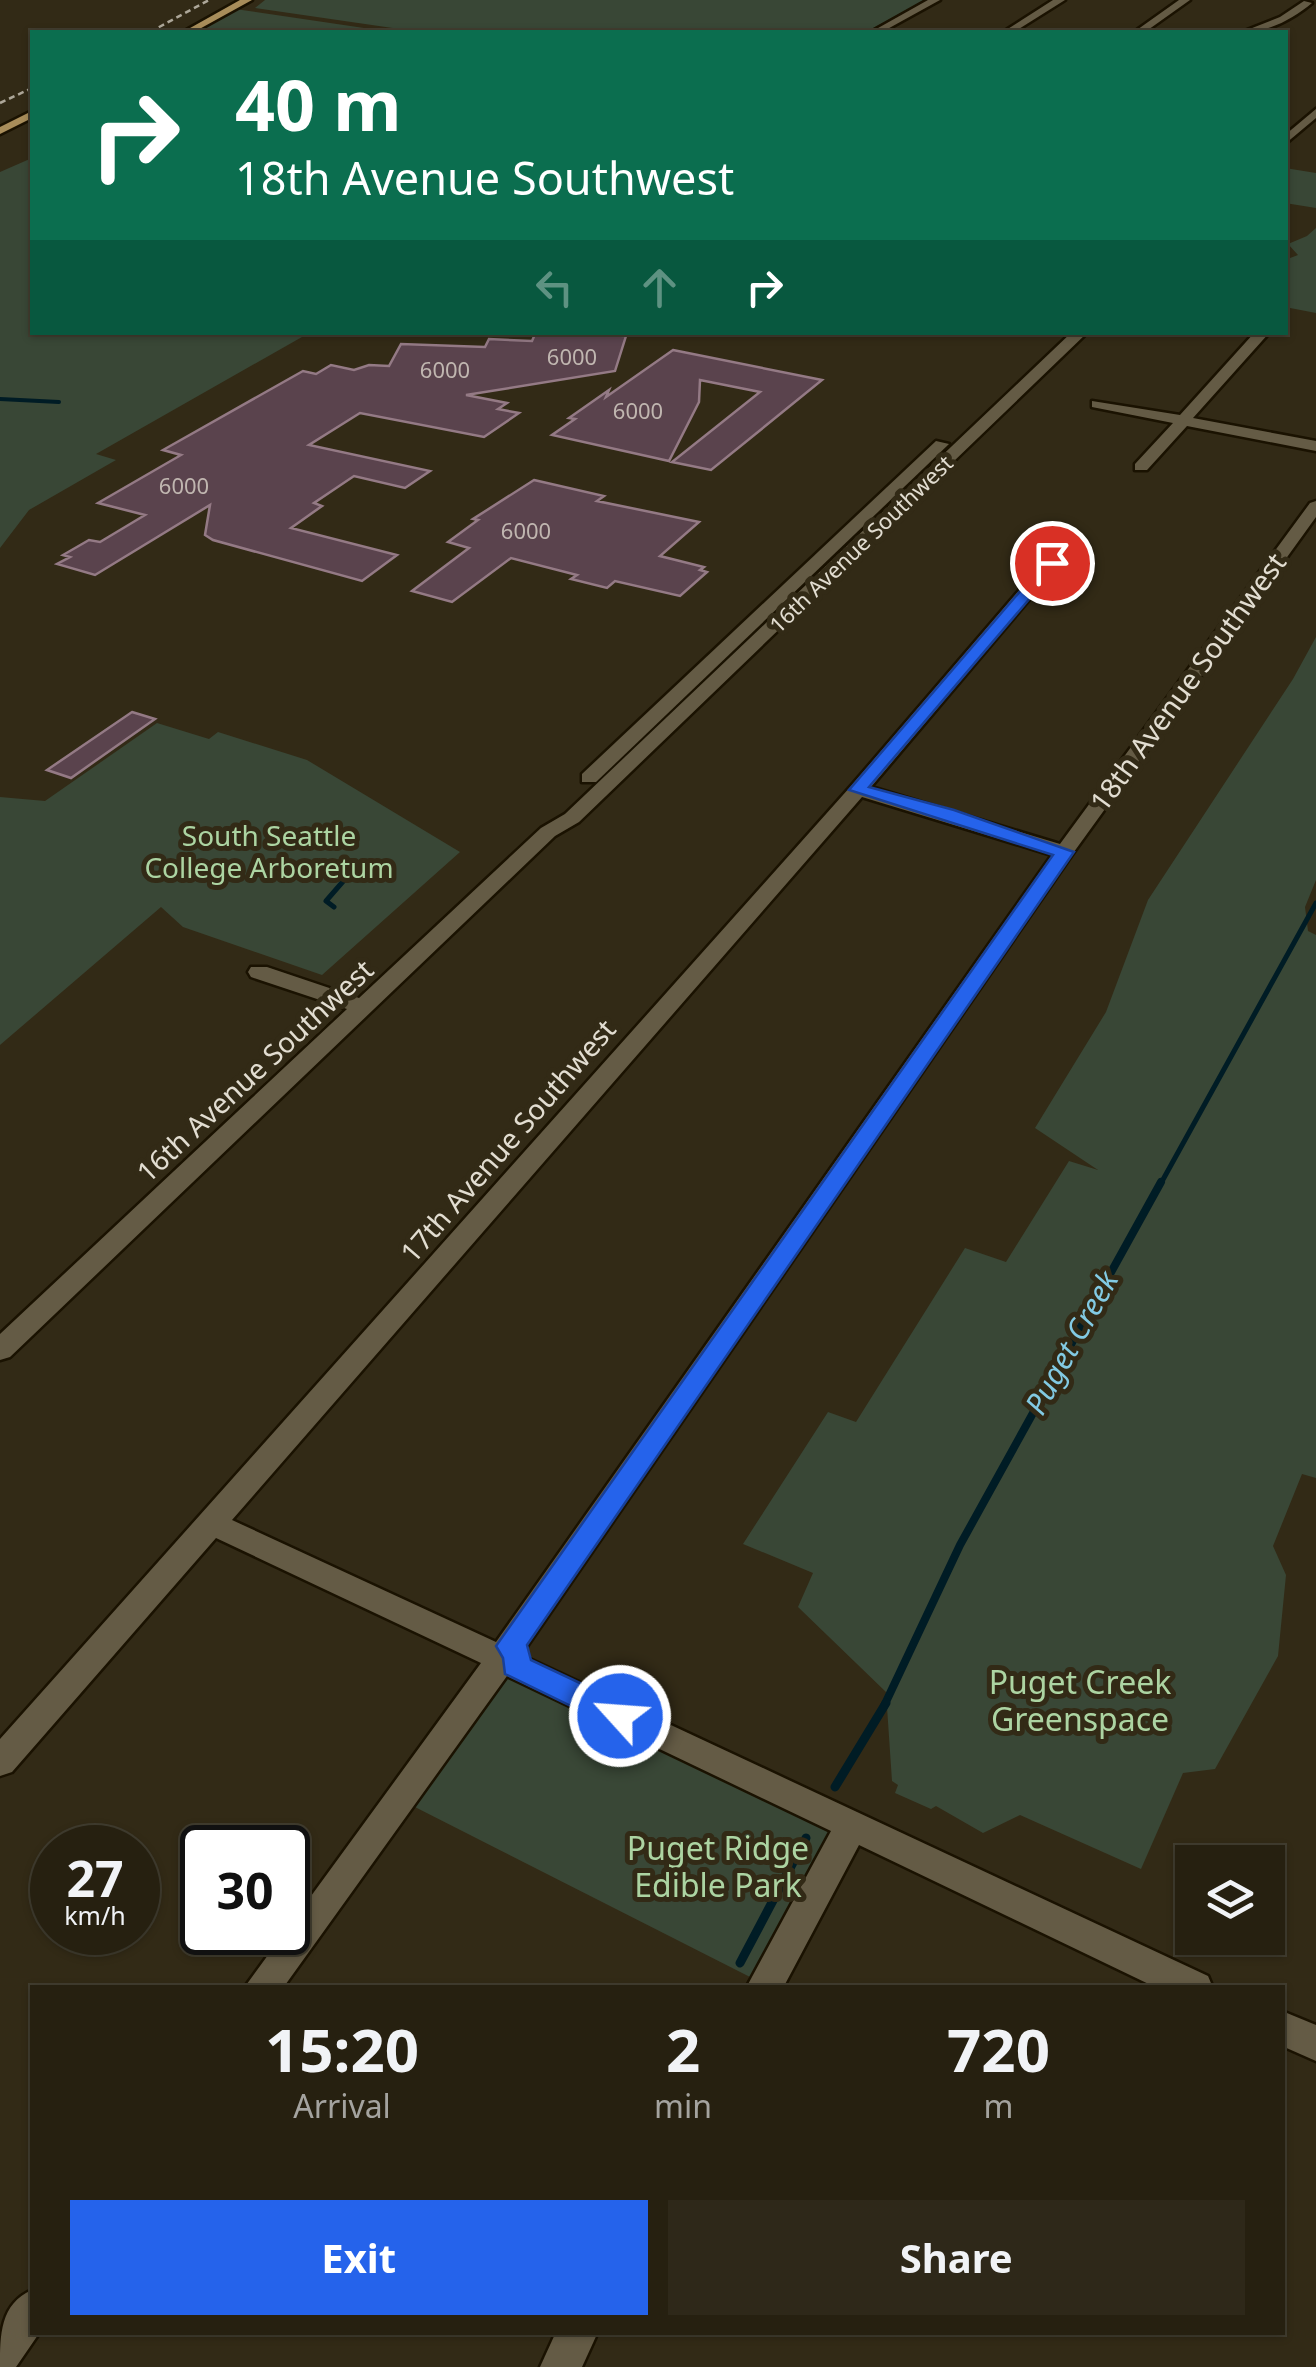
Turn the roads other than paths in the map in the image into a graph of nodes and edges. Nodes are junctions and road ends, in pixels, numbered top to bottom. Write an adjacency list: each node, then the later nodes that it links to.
1 (248, 0): 7 (main road)
2 (934, 0): 8 (street)
3 (1060, 0): 9 (street)
4 (1185, 0): 10 (street)
5 (1287, 0): 6 (street)
6 (1312, 3): 11 (street)
7 (192, 30)
8 (880, 30)
9 (1011, 30)
10 (1142, 30)
11 (1253, 30)
12 (1316, 112): 15 (street)
13 (30, 115): 14 (main road)
14 (0, 131)
15 (1288, 138)
16 (1058, 335): 26 (street, 16th Avenue Southwest)
17 (1078, 335): 26 (street, 16th Avenue Southwest)
18 (1260, 335): 20 (street)
19 (1097, 404): 20 (street)
20 (1182, 420): 21 (street); 22 (street)
21 (1316, 446)
22 (1141, 467)
23 (1316, 506): 27 (street, 18th Avenue Southwest)
24 (1058, 556): 25 (street, 17th Avenue Southwest)
25 (858, 790): 27 (street); 31 (street, 17th Avenue Southwest)
26 (548, 832): 29 (street, 16th Avenue Southwest)
27 (1064, 852): 32 (street, 18th Avenue Southwest)
28 (259, 972): 29 (street)
29 (366, 1008): 30 (street, 16th Avenue Southwest)
30 (0, 1350)
31 (210, 1524): 32 (street); 33 (street, 17th Avenue Southwest)
32 (502, 1659): 34 (street); 35 (street, 18th Avenue Southwest)
33 (0, 1762)
34 (850, 1826): 36 (street); 37 (street)
35 (264, 1985)
36 (766, 1985)
37 (1189, 1985)
38 (1285, 2029): 39 (street)
39 (1316, 2044)
40 (30, 2313): 42 (street)
41 (576, 2335): 43 (street)
42 (0, 2356)
43 (560, 2367)

